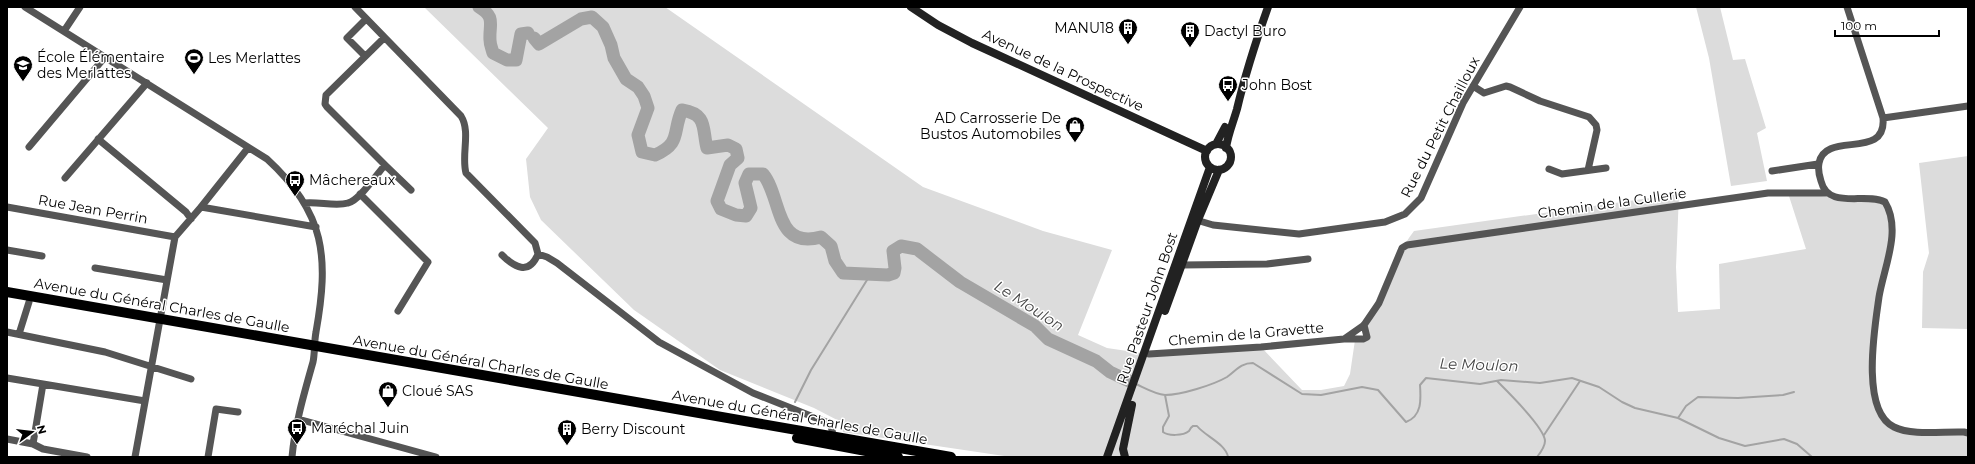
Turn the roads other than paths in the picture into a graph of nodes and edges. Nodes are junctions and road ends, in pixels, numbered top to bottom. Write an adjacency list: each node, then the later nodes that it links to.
1 (25, 7): 9 (street)
2 (80, 7): 9 (street)
3 (354, 7): 8 (street)
4 (911, 7): 23 (main road, Avenue de la Prospective)
5 (1268, 7): 13 (main road)
6 (1520, 7): 15 (street, Rue du Petit Chailloux)
7 (1847, 7): 17 (street)
8 (366, 19): 10 (street); 11 (street)
9 (64, 31): 12 (street)
10 (384, 38): 11 (street); 45 (street)
11 (364, 55): 25 (street)
12 (105, 57): 14 (street); 20 (street)
13 (1247, 70): 19 (main road); 22 (main road)
14 (147, 83): 18 (street); 21 (street)
15 (1473, 86): 30 (street); 40 (street, Rue du Petit Chailloux)
16 (1968, 106): 17 (street)
17 (1883, 118): 24 (street)
18 (98, 139): 32 (street); 39 (street)
19 (1216, 144): 22 (main road); 23 (main road)
20 (29, 147)
21 (248, 148): 36 (street); 38 (street)
22 (1226, 148): 29 (main road)
23 (1207, 151): 26 (main road)
24 (1818, 164): 31 (street); 34 (street)
25 (385, 165): 33 (street); 35 (street)
26 (1210, 167): 29 (main road); 40 (main road, Rue Pasteur John Bost)
27 (1606, 168): 30 (street)
28 (1549, 169): 30 (street)
29 (1219, 170): 40 (main road, Rue Pasteur John Bost)
30 (1588, 170)
31 (1772, 171)
32 (64, 178)
33 (411, 190)
34 (1828, 193): 43 (street, Chemin de la Cullerie); 72 (street, Chemin de la Cullerie)
35 (360, 194): 36 (street); 55 (street)
36 (304, 203): 41 (street)
37 (7, 206): 42 (street, Rue Jean Perrin)
38 (202, 208): 39 (street); 41 (street)
39 (191, 219): 42 (street)
40 (1195, 219): 49 (main road, Rue Pasteur John Bost); 64 (main road, Rue Pasteur John Bost)
41 (316, 227): 61 (street)
42 (175, 237): 51 (street)
43 (1402, 248): 57 (street, Chemin de la Gravette)
44 (7, 250): 47 (street)
45 (538, 254): 46 (street); 74 (street)
46 (502, 255)
47 (42, 256)
48 (1308, 259): 49 (street)
49 (1182, 265): 62 (main road, Rue Pasteur John Bost)
50 (95, 268): 51 (street)
51 (167, 280): 56 (street)
52 (7, 292): 56 (main road, Avenue du Général Charles de Gaulle)
53 (7, 298): 54 (main road, Avenue du Général Charles de Gaulle)
54 (30, 302): 56 (main road, Avenue du Général Charles de Gaulle); 59 (street)
55 (398, 312)
56 (160, 322): 61 (main road, Avenue du Général Charles de Gaulle); 63 (street)
57 (1364, 325): 60 (street, Chemin de la Gravette); 60 (street, Chemin de la Gravette)
58 (7, 332): 59 (street)
59 (19, 334): 63 (street)
60 (1344, 339): 62 (street, Chemin de la Gravette)
61 (314, 349): 71 (street); 74 (main road, Avenue du Général Charles de Gaulle)
62 (1149, 354): 64 (main road, Rue Pasteur John Bost)
63 (151, 367): 66 (street); 69 (street)
64 (1139, 375): 68 (main road, Rue Pasteur John Bost)
65 (7, 378): 67 (street)
66 (191, 379)
67 (43, 384): 69 (street); 75 (street)
68 (1131, 397): 83 (main road, Rue Pasteur John Bost); 84 (main road, Rue Pasteur John Bost)
69 (145, 401): 77 (street)
70 (238, 412): 78 (street)
71 (298, 419): 79 (street); 80 (street)
72 (1968, 434)
73 (7, 439): 75 (street)
74 (834, 442): 81 (main road, Avenue du Général Charles de Gaulle); 82 (main road, Avenue du Général Charles de Gaulle)
75 (33, 444): 76 (street)
76 (87, 457)
77 (135, 457)
78 (208, 457)
79 (292, 457)
80 (436, 457)
81 (898, 457)
82 (951, 457)
83 (1108, 457)
84 (1125, 457)

